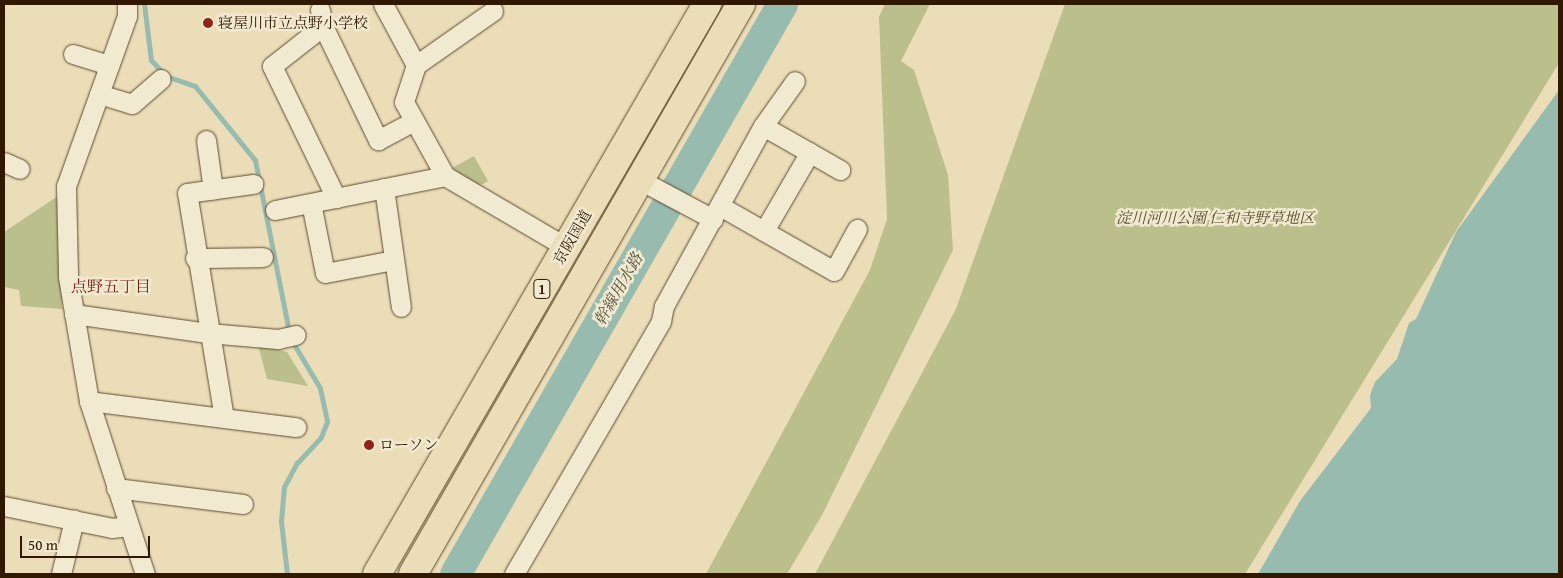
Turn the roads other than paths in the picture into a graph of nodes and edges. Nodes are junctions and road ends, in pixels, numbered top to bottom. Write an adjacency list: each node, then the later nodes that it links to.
1 (127, 4): 8 (street)
2 (383, 4): 7 (street)
3 (707, 4): 28 (highway, 京阪国道 / 1)
4 (741, 4): 19 (highway, 京阪国道 / 1)
5 (492, 11): 7 (street)
6 (73, 54): 8 (street)
7 (416, 64): 12 (street)
8 (109, 65): 11 (street)
9 (161, 79): 11 (street)
10 (795, 81): 13 (street)
11 (99, 94): 33 (street)
12 (414, 121): 17 (street); 22 (street)
13 (763, 126): 15 (street); 25 (street)
14 (206, 140): 21 (street)
15 (810, 152): 16 (street); 27 (street)
16 (840, 170)
17 (445, 176): 20 (street); 28 (street)
18 (253, 184): 21 (street)
19 (649, 185): 25 (street); 47 (highway, 京阪国道 / 1)
20 (384, 188): 22 (street); 31 (street)
21 (213, 190): 30 (street)
22 (336, 198): 23 (street)
23 (311, 203): 24 (street); 31 (street)
24 (275, 210)
25 (716, 213): 27 (street); 48 (street)
26 (857, 229): 27 (street)
27 (764, 231)
28 (566, 247): 46 (highway, 京阪国道 / 1)
29 (263, 257): 30 (street)
30 (195, 258): 34 (street)
31 (394, 260): 32 (street)
32 (401, 307)
33 (74, 314): 34 (street); 36 (street)
34 (208, 333): 35 (street); 37 (street)
35 (296, 335)
36 (89, 401): 37 (street); 39 (street)
37 (224, 418): 38 (street)
38 (296, 427)
39 (116, 488): 40 (street); 43 (street)
40 (243, 504)
41 (4, 506): 42 (street)
42 (74, 520): 43 (street); 44 (street)
43 (128, 526): 45 (street)
44 (61, 574)
45 (145, 574)
46 (377, 574)
47 (413, 574)
48 (514, 574)

